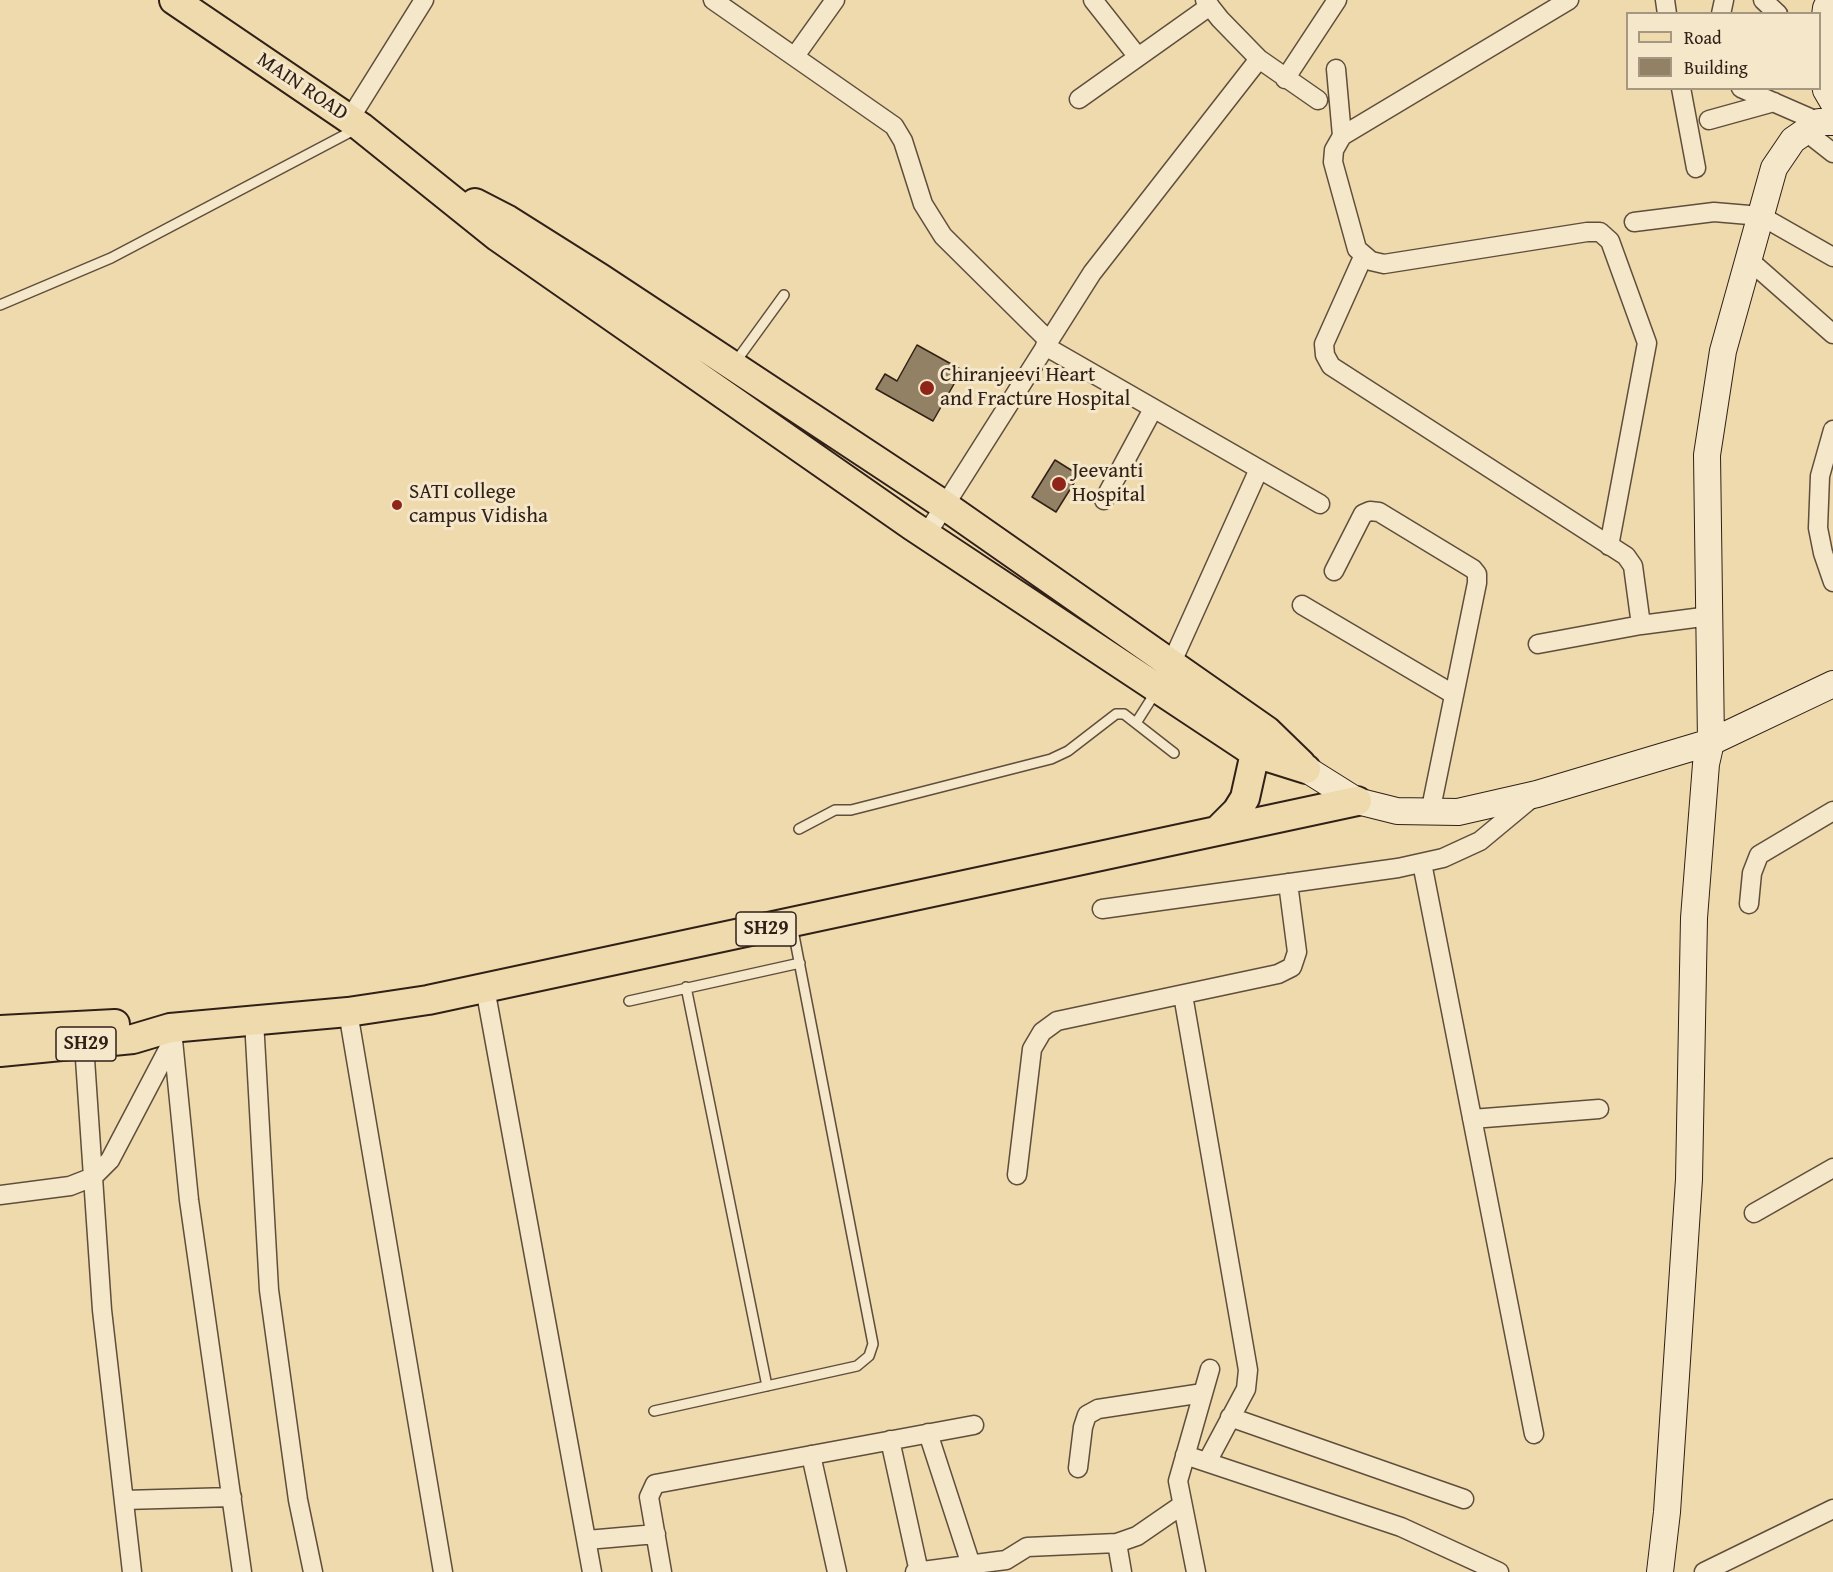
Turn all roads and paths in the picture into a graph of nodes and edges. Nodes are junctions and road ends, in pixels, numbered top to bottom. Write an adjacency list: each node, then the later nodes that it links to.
1 (174, 0): 28 (main road, MAIN ROAD)
2 (424, 0): 28 (street)
3 (713, 0): 14 (street)
4 (835, 0): 14 (street)
5 (1094, 0): 15 (street)
6 (1337, 0): 20 (street)
7 (1569, 0): 29 (street)
8 (1762, 0): 11 (street)
9 (1830, 0): 12 (main road, bridge)
10 (1207, 3): 15 (street); 16 (street)
11 (1776, 12)
12 (1821, 46)
13 (1821, 51): 18 (street)
14 (795, 56): 41 (street)
15 (1138, 57): 23 (street)
16 (1259, 59): 20 (street); 41 (street)
17 (1821, 60): 26 (main road, bridge)
18 (1833, 61)
19 (1336, 69): 29 (street)
20 (1285, 78): 24 (street)
21 (1680, 90): 31 (street)
22 (1746, 90): 25 (street)
23 (1079, 99)
24 (1318, 100)
25 (1774, 102): 26 (street); 27 (street)
26 (1823, 119): 30 (street); 33 (main road)
27 (1709, 120)
28 (355, 123): 32 (main road, MAIN ROAD); 39 (lane)
29 (1342, 136): 35 (street)
30 (1833, 153)
31 (1696, 168)
32 (428, 178): 42 (main road); 50 (main road)
33 (1761, 216): 34 (street); 36 (street); 37 (main road)
34 (1634, 222)
35 (1363, 257): 51 (street); 51 (street)
36 (1833, 257)
37 (1749, 261): 40 (street); 55 (main road)
38 (784, 295): 42 (lane)
39 (0, 305)
40 (1833, 334)
41 (1047, 343): 43 (street); 48 (street)
42 (733, 366): 48 (main road)
43 (1153, 409): 45 (street); 46 (street)
44 (1833, 430): 49 (street)
45 (1259, 469): 47 (street); 58 (street)
46 (1104, 500)
47 (1320, 504)
48 (944, 505): 50 (street); 58 (main road)
49 (1826, 525): 53 (street)
50 (926, 535): 60 (main road)
51 (1610, 546): 56 (street)
52 (1334, 571): 61 (street)
53 (1833, 582)
54 (1302, 605): 61 (street)
55 (1710, 616): 56 (street); 63 (main road)
56 (1641, 625): 57 (street)
57 (1538, 644)
58 (1173, 663): 60 (street); 66 (main road)
59 (1833, 684): 63 (main road)
60 (1158, 688): 62 (lane); 65 (main road)
61 (1453, 694): 70 (street)
62 (1136, 723): 64 (lane); 71 (lane)
63 (1711, 742): 67 (main road); 129 (main road)
64 (1174, 753)
65 (1255, 753): 66 (main road); 72 (main road)
66 (1306, 769): 68 (main road)
67 (1537, 794): 70 (main road); 73 (street)
68 (1357, 801): 70 (main road); 72 (main road, SH29)
69 (1833, 811): 75 (street)
70 (1430, 813)
71 (799, 829)
72 (1218, 831): 77 (main road, SH29)
73 (1422, 862): 74 (street); 90 (street)
74 (1288, 883): 76 (street); 81 (street)
75 (1749, 904)
76 (1102, 909)
77 (792, 923): 78 (lane); 80 (main road, SH29)
78 (800, 963): 79 (lane); 97 (lane)
79 (686, 987): 82 (lane); 97 (lane)
80 (485, 988): 83 (main road, SH29); 115 (street)
81 (1183, 995): 92 (street); 100 (street)
82 (629, 1001)
83 (348, 1012): 84 (main road, SH29); 121 (street)
84 (254, 1020): 86 (main road, SH29); 120 (street)
85 (0, 1030): 86 (main road, SH29)
86 (174, 1032): 87 (main road, SH29); 93 (street); 109 (street)
87 (84, 1044): 88 (main road, SH29); 93 (street)
88 (0, 1052)
89 (1599, 1109): 90 (street)
90 (1472, 1119): 103 (street)
91 (1833, 1168): 95 (street)
92 (1017, 1175)
93 (93, 1177): 94 (street); 111 (street)
94 (0, 1195)
95 (1754, 1213)
96 (1210, 1368): 98 (street)
97 (767, 1386): 99 (lane)
98 (1203, 1393): 106 (street); 108 (street)
99 (654, 1411)
100 (1230, 1417): 107 (street); 110 (street)
101 (974, 1425): 102 (street)
102 (928, 1434): 104 (street); 117 (street)
103 (1534, 1434)
104 (890, 1440): 105 (street); 125 (street)
105 (811, 1455): 114 (street); 124 (street)
106 (1185, 1455): 107 (street); 112 (street)
107 (1207, 1462): 128 (street)
108 (1078, 1468)
109 (232, 1497): 111 (street); 119 (street)
110 (1464, 1499)
111 (124, 1500): 118 (street)
112 (1182, 1505): 116 (street); 127 (street)
113 (1833, 1509): 130 (street)
114 (656, 1534): 115 (street); 123 (street)
115 (587, 1540): 122 (street)
116 (1117, 1543): 117 (street); 126 (street)
117 (971, 1565): 125 (street)
118 (132, 1572)
119 (243, 1572)
120 (313, 1572)
121 (442, 1572)
122 (592, 1572)
123 (662, 1572)
124 (837, 1572)
125 (917, 1572)
126 (1122, 1572)
127 (1196, 1572)
128 (1499, 1572)
129 (1660, 1572)
130 (1704, 1572)

